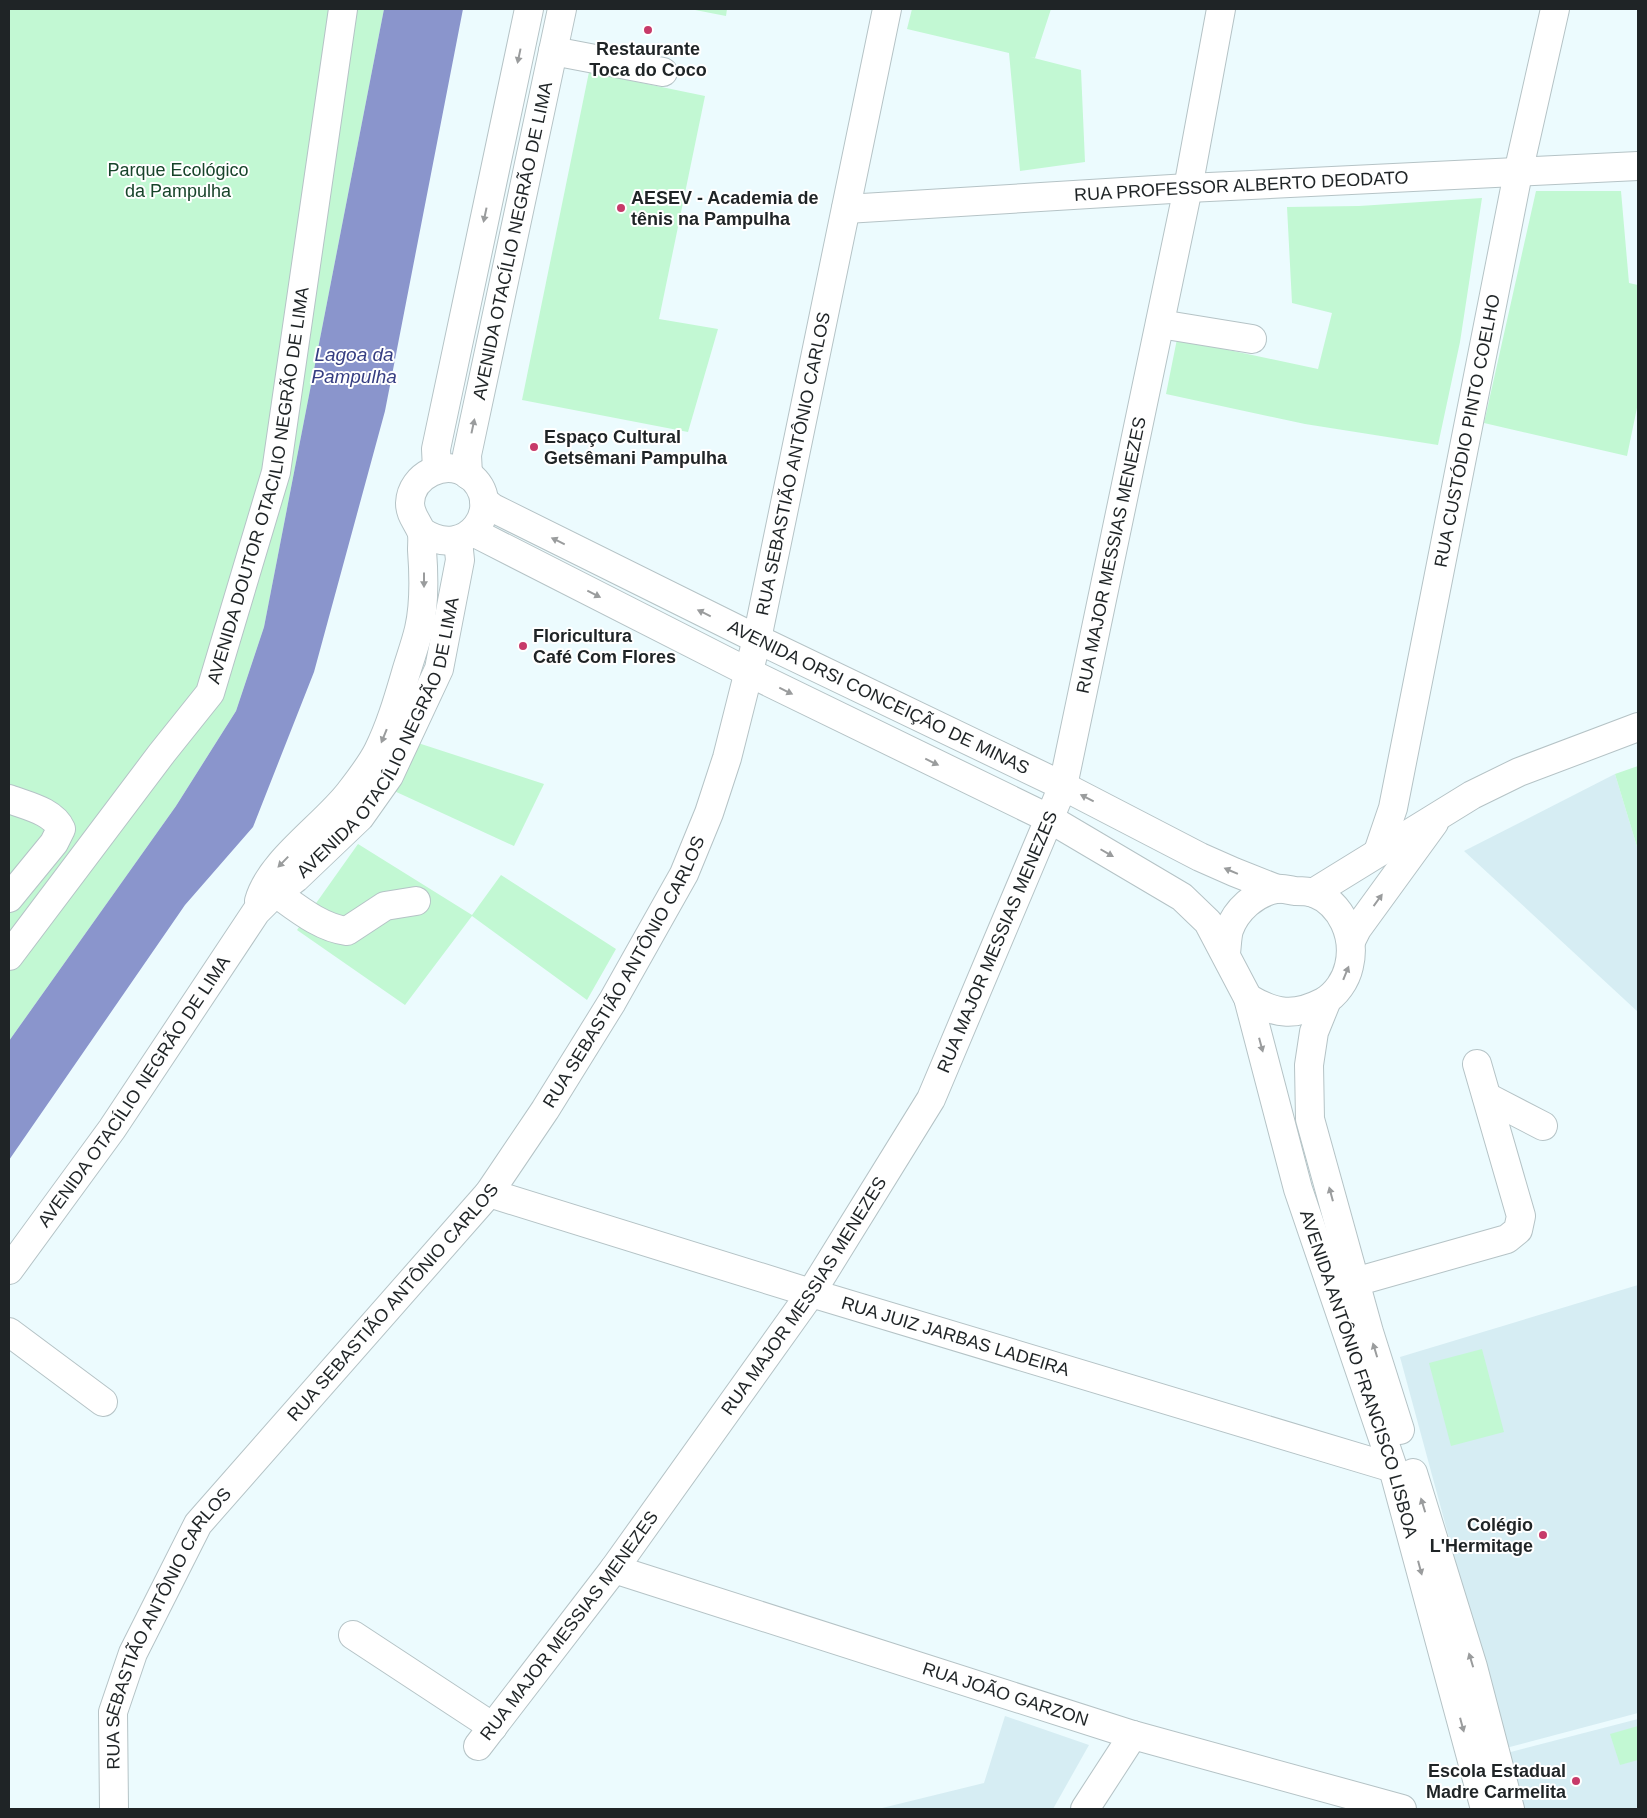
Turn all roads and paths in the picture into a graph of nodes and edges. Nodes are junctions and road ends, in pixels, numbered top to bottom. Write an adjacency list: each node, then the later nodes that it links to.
1 (343, 9): 36 (street, AVENIDA DOUTOR OTACILIO NEGRÃO DE LIMA)
2 (529, 9): 15 (street, AVENIDA OTACÍLIO NEGRÃO DE LIMA, one-way to 15)
3 (562, 9): 7 (street, AVENIDA OTACÍLIO NEGRÃO DE LIMA)
4 (887, 9): 12 (street, RUA SEBASTIÃO ANTÔNIO CARLOS)
5 (1221, 9): 11 (street, RUA MAJOR MESSIAS MENEZES)
6 (1555, 9): 10 (street, RUA CUSTÓDIO PINTO COELHO)
7 (553, 51): 8 (street); 16 (street, AVENIDA OTACÍLIO NEGRÃO DE LIMA, one-way to 7)
8 (663, 72)
9 (1638, 166): 10 (street, RUA PROFESSOR ALBERTO DEODATO)
10 (1518, 173): 11 (street, RUA PROFESSOR ALBERTO DEODATO); 27 (street, RUA CUSTÓDIO PINTO COELHO)
11 (1188, 188): 12 (street, RUA PROFESSOR ALBERTO DEODATO); 13 (street, RUA MAJOR MESSIAS MENEZES)
12 (846, 209): 20 (street, RUA SEBASTIÃO ANTÔNIO CARLOS)
13 (1160, 324): 14 (street); 23 (street, RUA MAJOR MESSIAS MENEZES)
14 (1252, 339)
15 (437, 469): 16 (street); 18 (street)
16 (468, 474): 17 (street)
17 (484, 501): 19 (street); 20 (street, AVENIDA ORSI CONCEIÇÃO DE MINAS, one-way to 17)
18 (421, 531): 19 (street); 33 (street, AVENIDA OTACÍLIO NEGRÃO DE LIMA, one-way to 33)
19 (465, 536): 21 (street, AVENIDA ORSI CONCEIÇÃO DE MINAS, one-way to 21); 29 (street, AVENIDA OTACÍLIO NEGRÃO DE LIMA)
20 (757, 639): 21 (street, RUA SEBASTIÃO ANTÔNIO CARLOS); 23 (street, AVENIDA ORSI CONCEIÇÃO DE MINAS)
21 (748, 672): 26 (street, AVENIDA ORSI CONCEIÇÃO DE MINAS, one-way to 26); 42 (street, RUA SEBASTIÃO ANTÔNIO CARLOS)
22 (1638, 728): 25 (street)
23 (1063, 786): 26 (street, RUA MAJOR MESSIAS MENEZES); 28 (street, AVENIDA ORSI CONCEIÇÃO DE MINAS, one-way to 23)
24 (9, 799): 31 (street)
25 (1441, 814): 27 (street); 34 (street, one-way to 25)
26 (1050, 819): 35 (street, AVENIDA ORSI CONCEIÇÃO DE MINAS, one-way to 35); 45 (street, RUA MAJOR MESSIAS MENEZES)
27 (1378, 852): 30 (street)
28 (1277, 889): 30 (street); 35 (street)
29 (276, 893): 32 (street); 33 (street, AVENIDA OTACÍLIO NEGRÃO DE LIMA)
30 (1313, 893): 34 (street)
31 (9, 898)
32 (416, 901)
33 (256, 912): 43 (street, AVENIDA OTACÍLIO NEGRÃO DE LIMA)
34 (1351, 941): 38 (street, one-way to 34)
35 (1226, 953): 37 (street)
36 (9, 956)
37 (1248, 998): 38 (street); 48 (street, AVENIDA ANTÔNIO FRANCISCO LISBOA, one-way to 48)
38 (1327, 1000): 44 (street, AVENIDA ANTÔNIO FRANCISCO LISBOA, one-way to 38)
39 (1477, 1064): 40 (street)
40 (1487, 1097): 41 (street); 44 (street)
41 (1543, 1126)
42 (489, 1193): 45 (street, RUA JUIZ JARBAS LADEIRA); 52 (street, RUA SEBASTIÃO ANTÔNIO CARLOS)
43 (9, 1270)
44 (1366, 1278): 56 (street, AVENIDA ANTÔNIO FRANCISCO LISBOA, one-way to 44)
45 (811, 1293): 48 (street, RUA JUIZ JARBAS LADEIRA); 49 (street, RUA MAJOR MESSIAS MENEZES)
46 (9, 1332): 47 (street)
47 (102, 1402)
48 (1393, 1468): 55 (street, AVENIDA ANTÔNIO FRANCISCO LISBOA, one-way to 55)
49 (614, 1569): 50 (street, RUA MAJOR MESSIAS MENEZES); 51 (street, RUA JOÃO GARZON)
50 (353, 1635)
51 (1133, 1735): 53 (street); 54 (street, RUA JOÃO GARZON)
52 (114, 1809)
53 (1085, 1809)
54 (1402, 1809)
55 (1485, 1809)
56 (1510, 1809)

